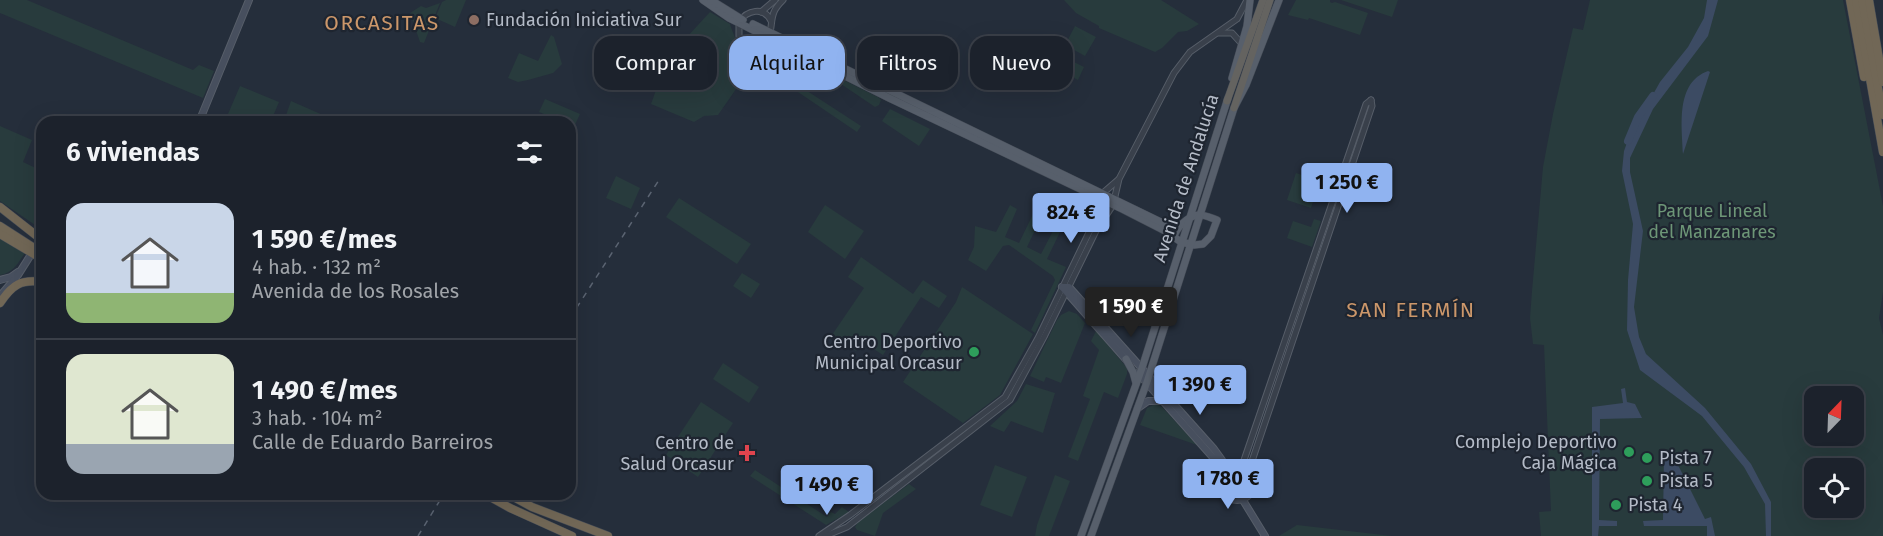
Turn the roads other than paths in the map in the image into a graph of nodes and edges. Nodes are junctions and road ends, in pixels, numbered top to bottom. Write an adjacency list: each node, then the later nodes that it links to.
1 (249, 0): 24 (main road)
2 (704, 0): 14 (main road)
3 (711, 0): 14 (main road)
4 (775, 0): 13 (street)
5 (783, 0): 15 (street)
6 (1249, 0): 17 (street); 18 (main road)
7 (1263, 0): 20 (highway, Avenida de Andalucía)
8 (1270, 0): 22 (highway, Avenida de Andalucía)
9 (1279, 0): 22 (main road)
10 (1850, 0): 25 (highway)
11 (1856, 0): 25 (highway)
12 (1867, 1): 19 (highway); 23 (highway)
13 (761, 12): 14 (street); 15 (street)
14 (740, 20): 16 (main road); 16 (street)
15 (771, 21): 16 (street)
16 (768, 34): 28 (main road)
17 (1215, 34): 18 (street); 26 (street)
18 (1241, 43): 20 (main road)
19 (1883, 82)
20 (1227, 101): 33 (main road, Avenida de Andalucía)
21 (1369, 105): 53 (street)
22 (1234, 108): 32 (main road, Avenida de Andalucía)
23 (1883, 115)
24 (201, 116)
25 (1883, 150)
26 (1119, 178): 27 (street); 28 (street)
27 (1116, 191): 28 (street); 29 (street)
28 (1103, 197): 29 (main road); 29 (street); 50 (street)
29 (1112, 205): 35 (main road); 39 (main road); 50 (street)
30 (0, 207): 37 (highway)
31 (0, 214): 38 (highway)
32 (1200, 214): 33 (main road); 41 (main road, Avenida de Andalucía); 41 (main road)
33 (1189, 218): 35 (main road); 40 (main road, Avenida de Andalucía)
34 (0, 226): 42 (highway)
35 (1178, 228): 39 (main road)
36 (0, 234): 43 (highway)
37 (36, 235)
38 (36, 236)
39 (1174, 237): 40 (main road)
40 (1181, 242): 41 (main road); 55 (main road, Avenida de Andalucía)
41 (1190, 244): 56 (main road, Avenida de Andalucía)
42 (36, 249)
43 (36, 255)
44 (30, 256): 45 (main road)
45 (23, 268): 48 (main road); 49 (main road)
46 (36, 280): 49 (highway)
47 (36, 280): 52 (highway)
48 (0, 282): 51 (main road)
49 (13, 282): 51 (main road)
50 (1066, 289): 54 (main road); 55 (main road); 68 (street); 69 (street)
51 (1, 295)
52 (0, 303)
53 (1294, 325): 60 (street); 61 (street)
54 (1126, 359): 55 (main road); 57 (main road)
55 (1140, 371): 56 (main road); 57 (main road, Avenida de Andalucía)
56 (1148, 379): 58 (main road); 59 (main road, Avenida de Andalucía); 62 (main road)
57 (1136, 383): 70 (main road, Avenida de Andalucía)
58 (1164, 401): 59 (main road); 62 (main road)
59 (1137, 409): 71 (main road, Avenida de Andalucía)
60 (1242, 466): 61 (main road); 62 (main road)
61 (1249, 470): 63 (main road)
62 (1225, 471): 63 (main road); 63 (main road)
63 (1243, 499): 72 (main road)
64 (496, 500): 66 (highway)
65 (519, 500): 67 (highway)
66 (572, 536)
67 (608, 536)
68 (819, 536)
69 (825, 536)
70 (1081, 536)
71 (1091, 536)
72 (1265, 536)

